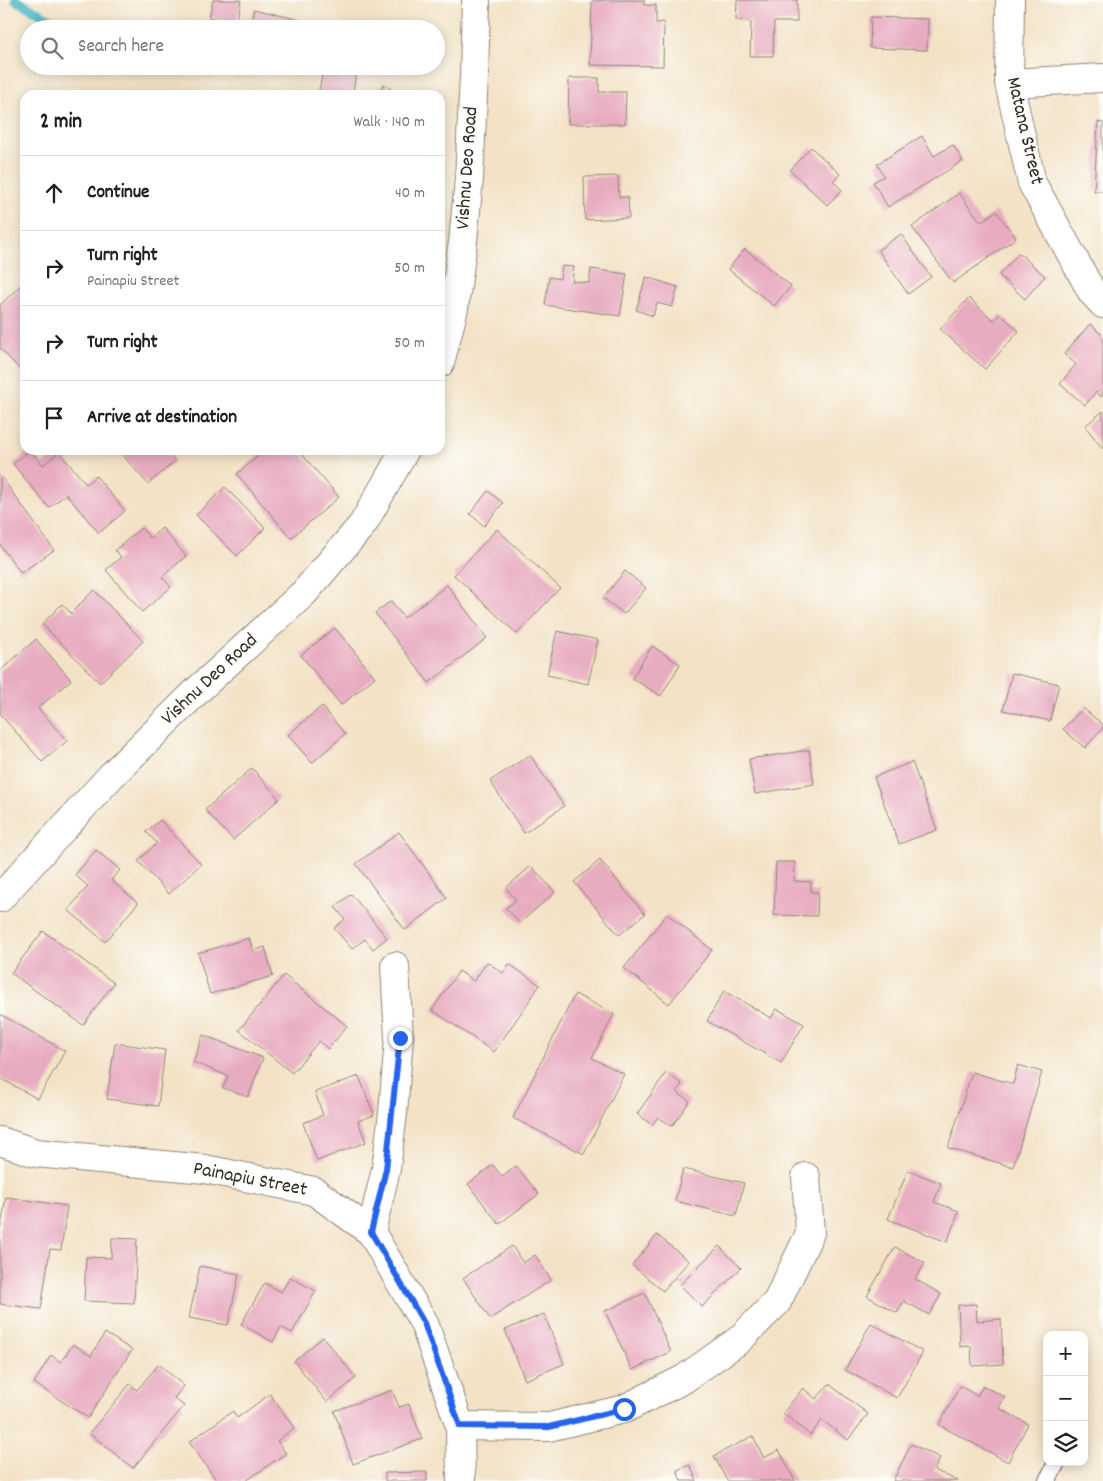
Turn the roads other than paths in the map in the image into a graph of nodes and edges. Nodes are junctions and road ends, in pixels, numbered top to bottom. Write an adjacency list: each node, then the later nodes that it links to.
1 (476, 0): 6 (street, Vishnu Deo Road)
2 (1010, 0): 4 (street, Matana Street)
3 (1103, 78): 4 (street)
4 (1009, 83): 5 (street, Matana Street)
5 (1103, 304)
6 (445, 343)
7 (402, 455): 8 (street, Vishnu Deo Road)
8 (0, 898)
9 (395, 966): 12 (street)
10 (0, 1141): 12 (street, Painapiu Street)
11 (806, 1178): 13 (street)
12 (371, 1232): 13 (street, Painapiu Street)
13 (460, 1426): 15 (street, Painapiu Street)
14 (1055, 1466): 16 (lane)
15 (461, 1481)
16 (1047, 1481)

